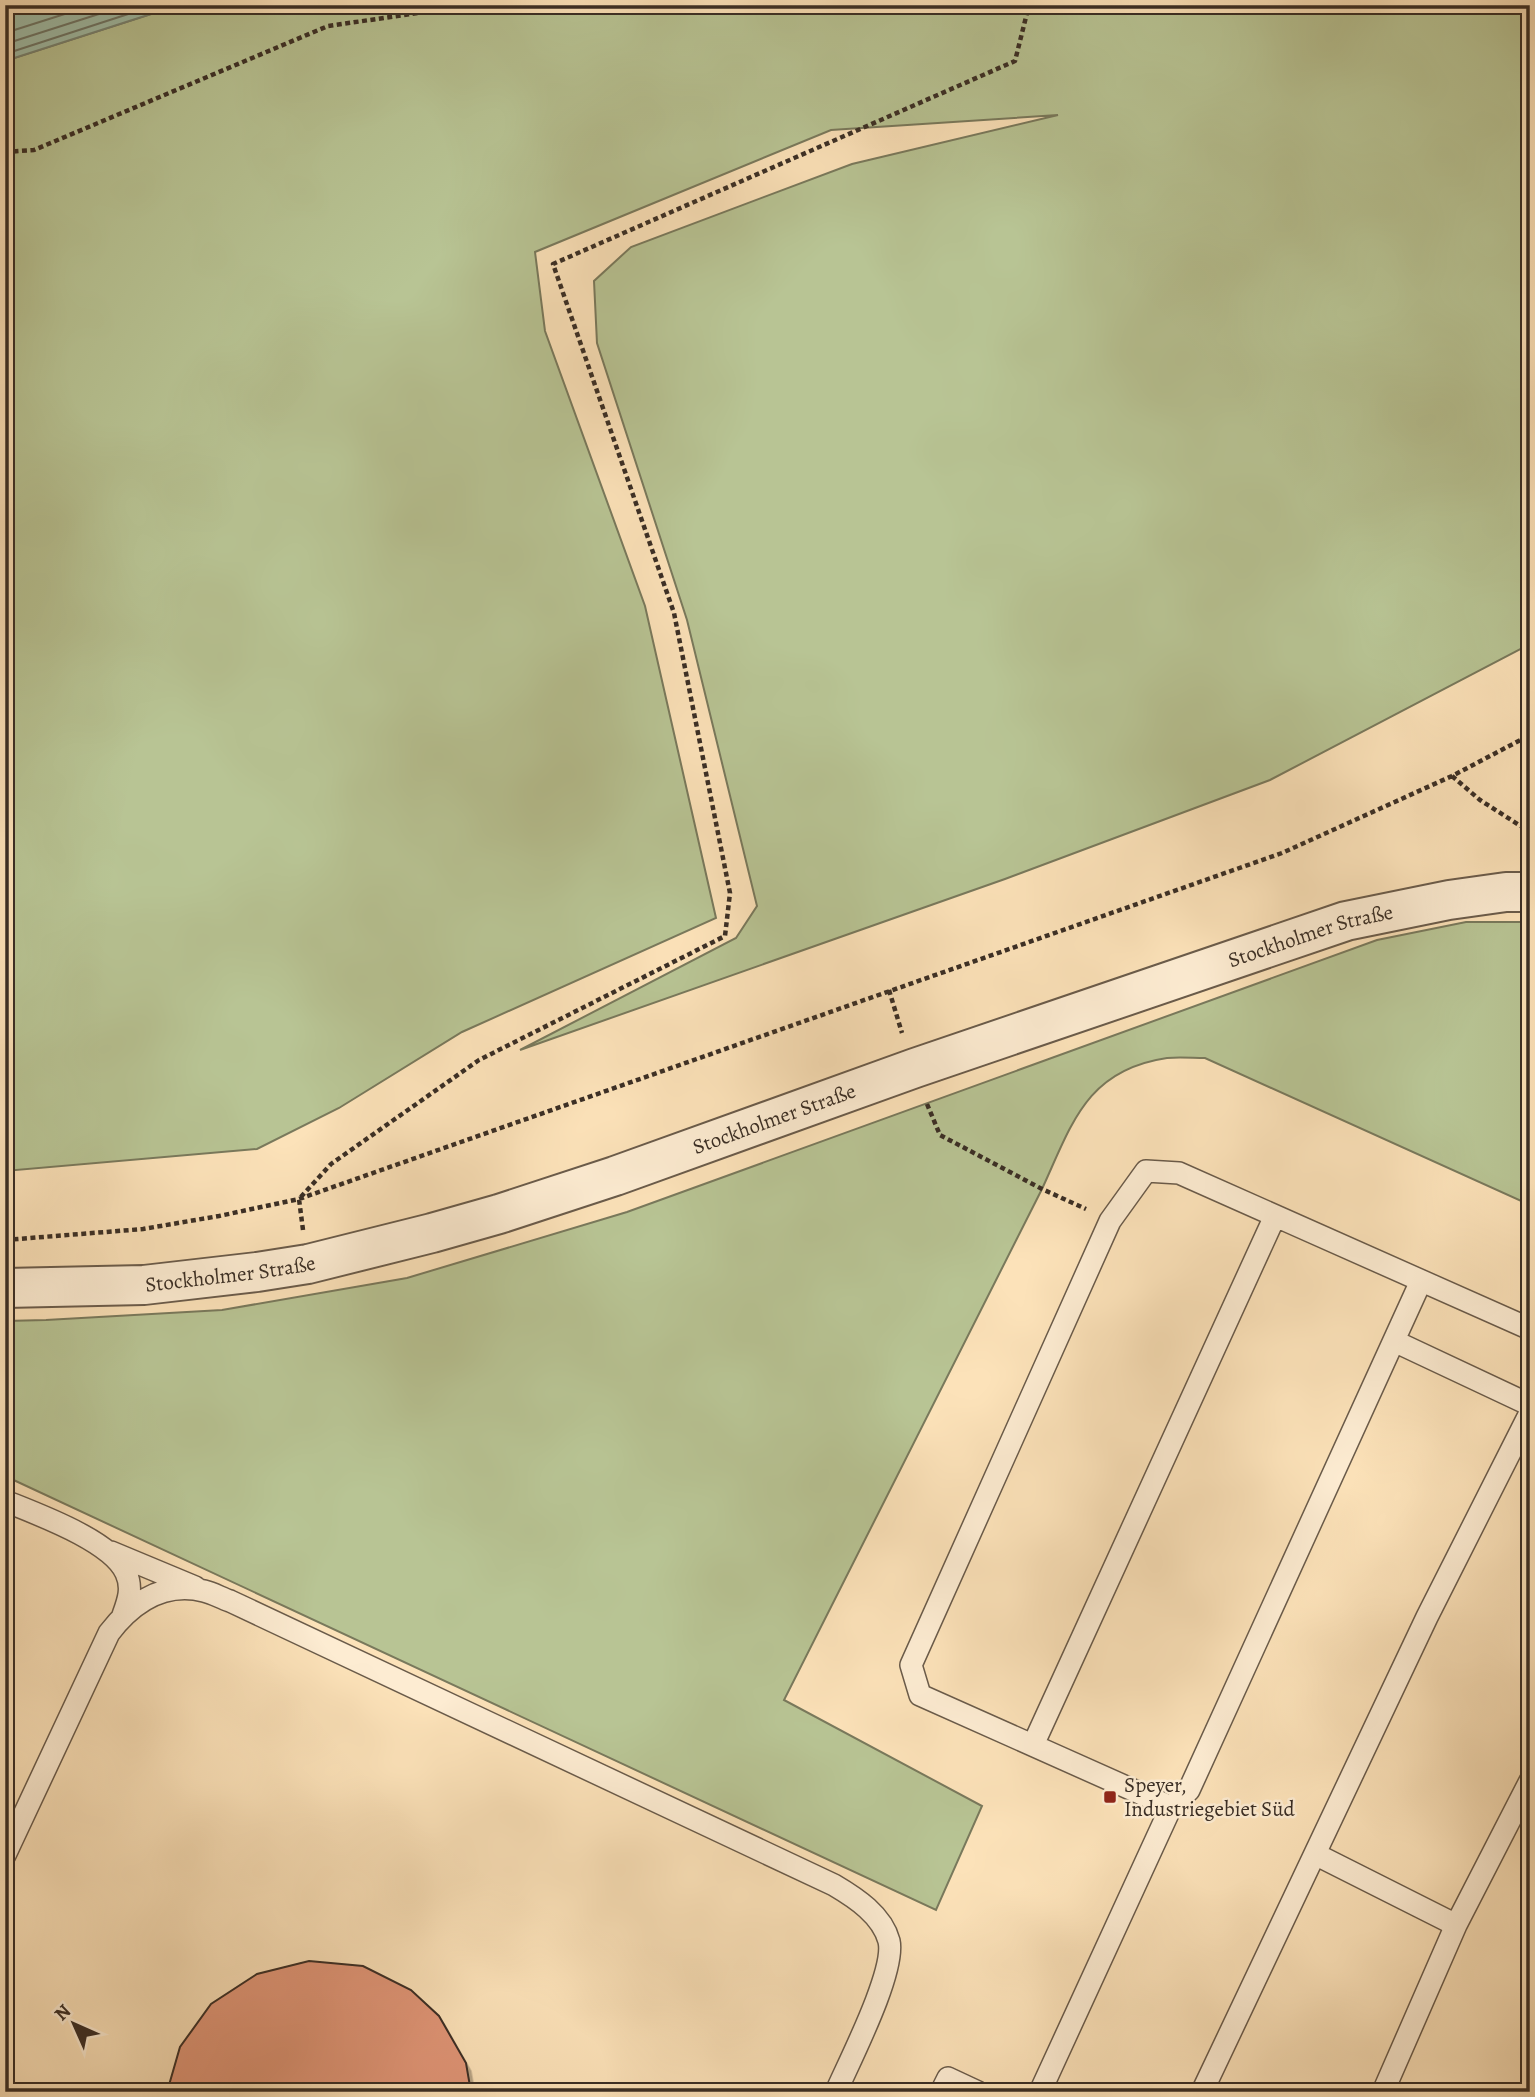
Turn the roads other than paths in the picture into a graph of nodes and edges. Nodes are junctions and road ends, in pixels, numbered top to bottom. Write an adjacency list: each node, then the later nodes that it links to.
1 (1530, 892): 4 (street, Stockholmer Straße)
2 (1275, 1216): 3 (lane); 13 (lane); 13 (lane)
3 (1421, 1281): 5 (lane); 6 (lane)
4 (5, 1288)
5 (1530, 1329)
6 (1394, 1341): 7 (lane); 15 (lane)
7 (1530, 1405)
8 (1530, 1413): 16 (lane)
9 (5, 1501): 10 (lane)
10 (103, 1548): 11 (lane); 12 (lane)
11 (204, 1591): 12 (lane); 19 (lane)
12 (123, 1615): 17 (lane)
13 (1033, 1745): 15 (lane)
14 (1530, 1781): 18 (lane)
15 (1171, 1807): 22 (lane)
16 (1315, 1854): 18 (lane); 23 (lane)
17 (5, 1855)
18 (1456, 1925): 24 (lane)
19 (836, 2092)
20 (941, 2092): 21 (lane)
21 (978, 2092)
22 (1040, 2092)
23 (1202, 2092)
24 (1383, 2092)

